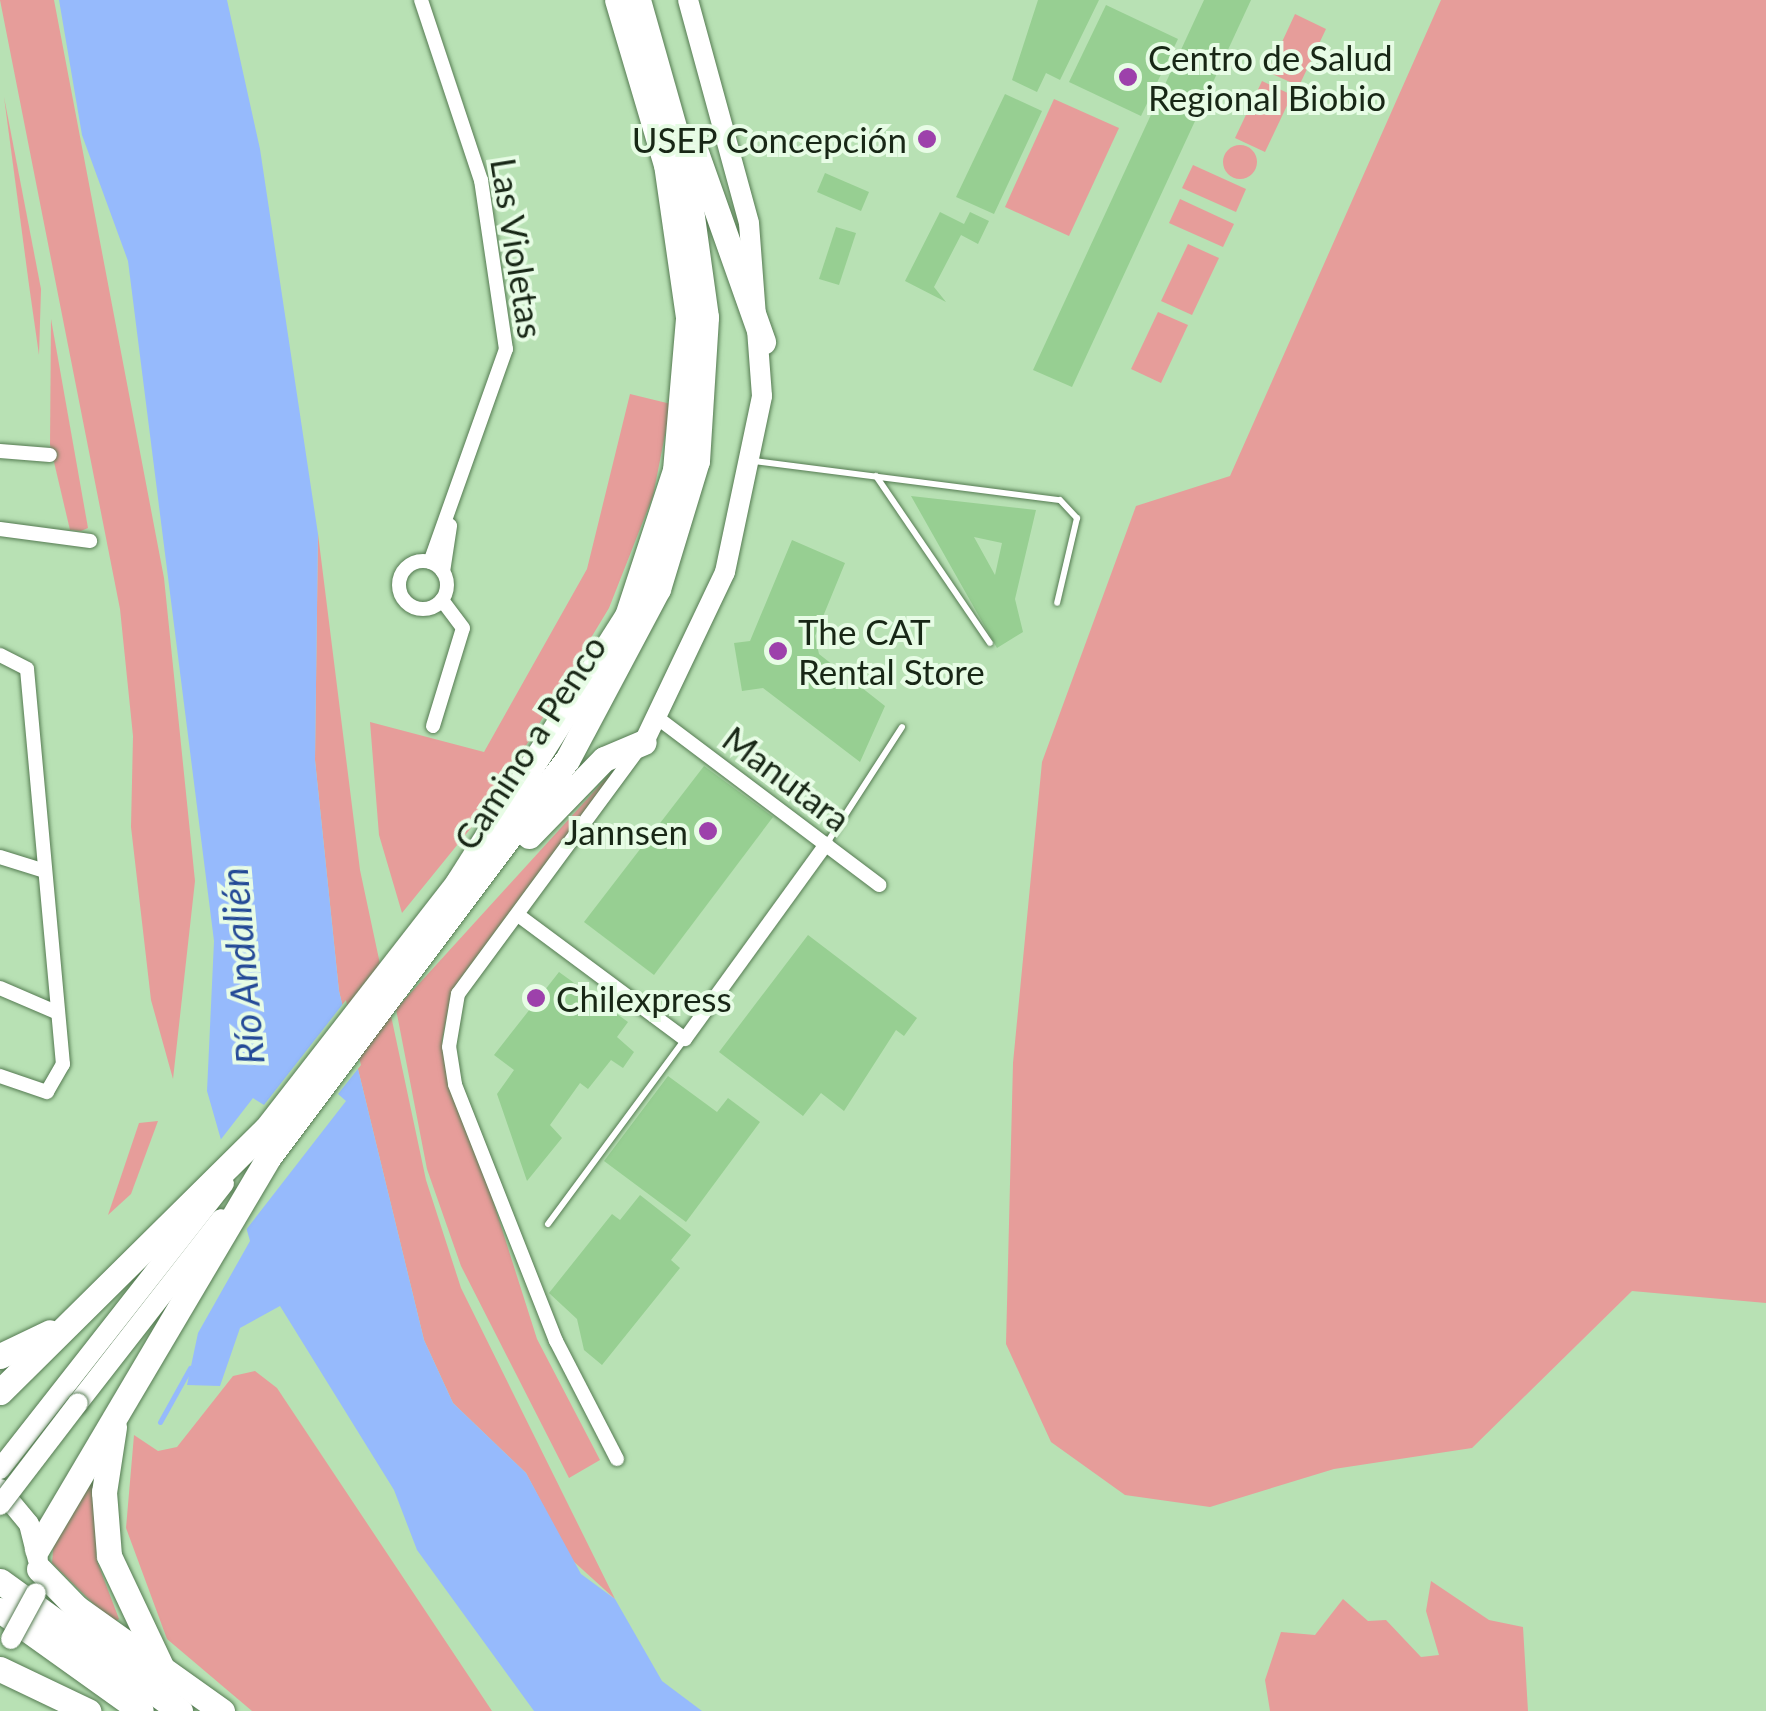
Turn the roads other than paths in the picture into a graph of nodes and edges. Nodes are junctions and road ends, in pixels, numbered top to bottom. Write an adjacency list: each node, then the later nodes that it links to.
1 (420, 0): 13 (street, Las Violetas)
2 (616, 0): 28 (highway, Camino a Penco)
3 (638, 0): 5 (highway, Camino a Penco)
4 (688, 0): 6 (street)
5 (659, 68): 6 (highway); 26 (highway, Camino a Penco)
6 (763, 342): 9 (street)
7 (0, 452): 8 (street)
8 (50, 456)
9 (754, 461): 10 (lane); 18 (street)
10 (875, 475): 15 (lane); 16 (lane)
11 (0, 528): 12 (street)
12 (90, 541)
13 (437, 567): 14 (street); 14 (street)
14 (442, 600): 19 (street)
15 (1057, 603)
16 (990, 643)
17 (0, 655): 24 (street)
18 (658, 719): 21 (street); 22 (street, Manutara)
19 (433, 726)
20 (902, 727): 22 (lane)
21 (644, 742): 26 (highway); 27 (street)
22 (826, 844): 25 (street, Manutara); 31 (street)
23 (0, 857): 24 (street)
24 (45, 872): 30 (street)
25 (879, 884)
26 (470, 898): 28 (highway, Camino a Penco)
27 (518, 915): 31 (street); 39 (street)
28 (427, 938): 34 (highway, Camino a Penco); 34 (highway, Camino a Penco)
29 (0, 988): 30 (street)
30 (58, 1013): 32 (street)
31 (684, 1039): 33 (lane)
32 (0, 1076)
33 (548, 1224)
34 (171, 1266): 35 (highway); 38 (highway); 40 (street); 42 (street, bridge)
35 (80, 1313): 36 (highway); 37 (highway)
36 (0, 1356)
37 (0, 1392)
38 (120, 1406): 43 (highway); 47 (highway)
39 (617, 1459)
40 (0, 1469)
41 (0, 1489): 43 (street)
42 (0, 1505)
43 (37, 1570): 46 (street, bridge); 47 (highway)
44 (0, 1580): 51 (highway)
45 (0, 1610): 50 (highway)
46 (6, 1644)
47 (162, 1668): 52 (highway)
48 (0, 1670): 49 (highway)
49 (88, 1711)
50 (140, 1711)
51 (180, 1711)
52 (222, 1711)

